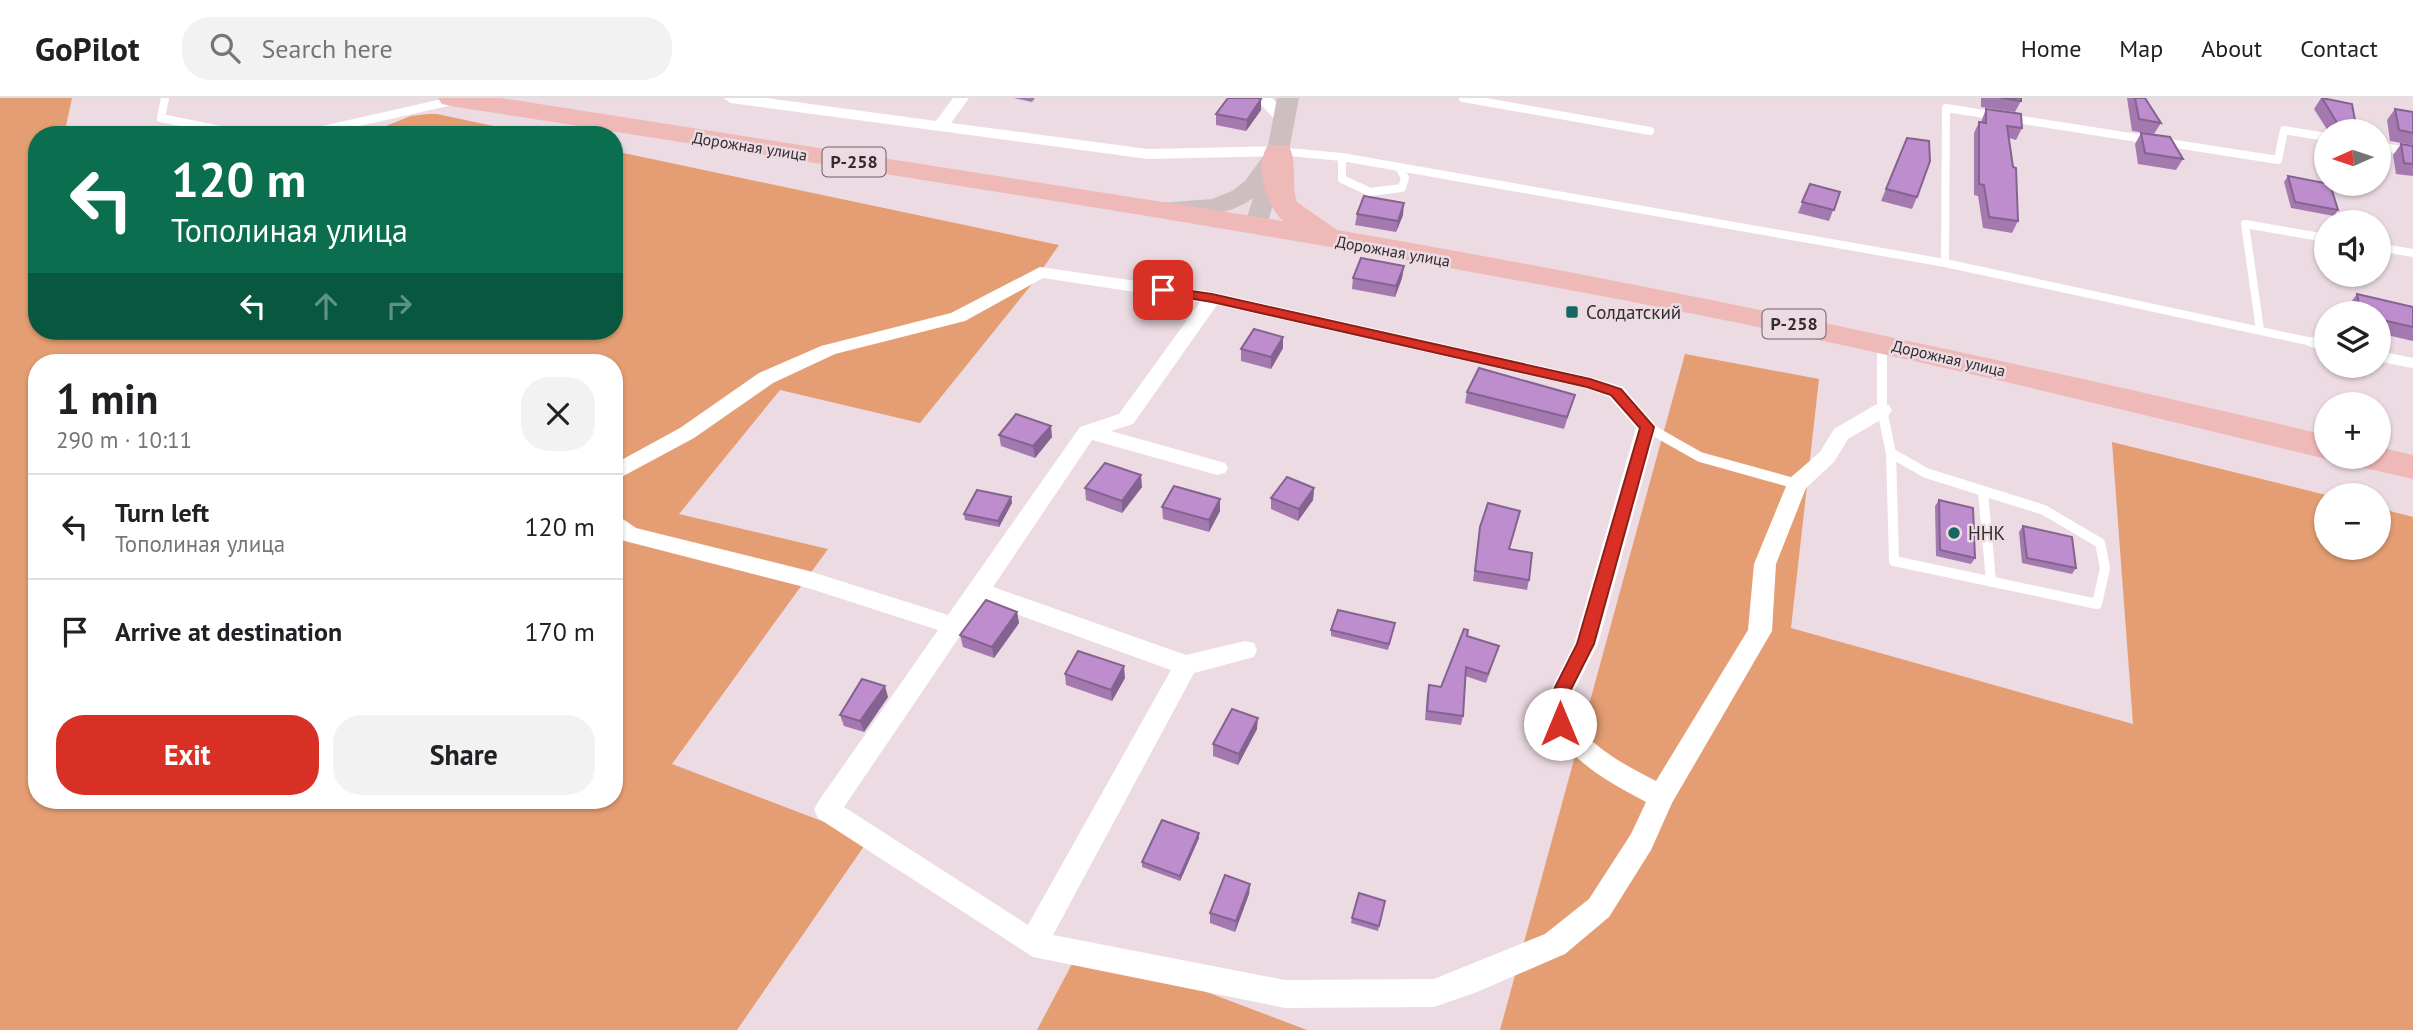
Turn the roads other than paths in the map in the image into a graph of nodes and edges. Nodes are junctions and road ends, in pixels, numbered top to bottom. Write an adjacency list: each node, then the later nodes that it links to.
1 (165, 98): 12 (lane)
2 (731, 98): 11 (street)
3 (961, 98): 11 (street)
4 (1263, 98): 9 (street)
5 (1463, 98): 6 (lane)
6 (1469, 98): 14 (lane)
7 (1939, 98): 10 (lane)
8 (455, 99): 13 (lane); 21 (highway, Дорожная улица / Р-258)
9 (1285, 108): 17 (street)
10 (1947, 108): 15 (lane); 27 (lane)
11 (942, 124): 17 (street)
12 (201, 126)
13 (340, 126)
14 (1650, 131)
15 (2314, 136)
16 (2391, 148): 18 (lane)
17 (1278, 151): 19 (lane); 21 (street); 22 (street); 24 (highway)
18 (2413, 152)
19 (1342, 157): 20 (lane); 20 (lane)
20 (1399, 167): 27 (lane)
21 (1146, 209): 22 (highway, Дорожная улица / Р-258)
22 (1256, 227): 24 (highway, Дорожная улица / Р-258)
23 (2314, 236): 29 (lane)
24 (1363, 246): 31 (highway, Дорожная улица / Р-258)
25 (2391, 249): 26 (lane)
26 (2413, 253)
27 (1945, 263): 29 (lane)
28 (1212, 298): 35 (street); 36 (street); 42 (street)
29 (2260, 330): 30 (lane)
30 (2314, 342)
31 (1882, 343): 34 (lane); 37 (highway, Дорожная улица / Р-258)
32 (2391, 359): 33 (lane)
33 (2413, 363)
34 (1882, 410): 38 (lane); 43 (street)
35 (1647, 427): 43 (lane); 51 (street)
36 (1087, 432): 41 (street); 47 (street)
37 (2314, 444)
38 (1891, 453): 44 (lane); 46 (lane)
39 (2391, 462): 40 (highway)
40 (2413, 467)
41 (1217, 468)
42 (623, 469)
43 (1797, 484): 51 (street)
44 (1983, 491): 46 (lane); 46 (lane)
45 (623, 529): 48 (street)
46 (1991, 582)
47 (978, 591): 48 (street); 50 (street)
48 (954, 626): 52 (street)
49 (1245, 650): 50 (street)
50 (1186, 666): 52 (street)
51 (1661, 797): 52 (street)
52 (1033, 944)

